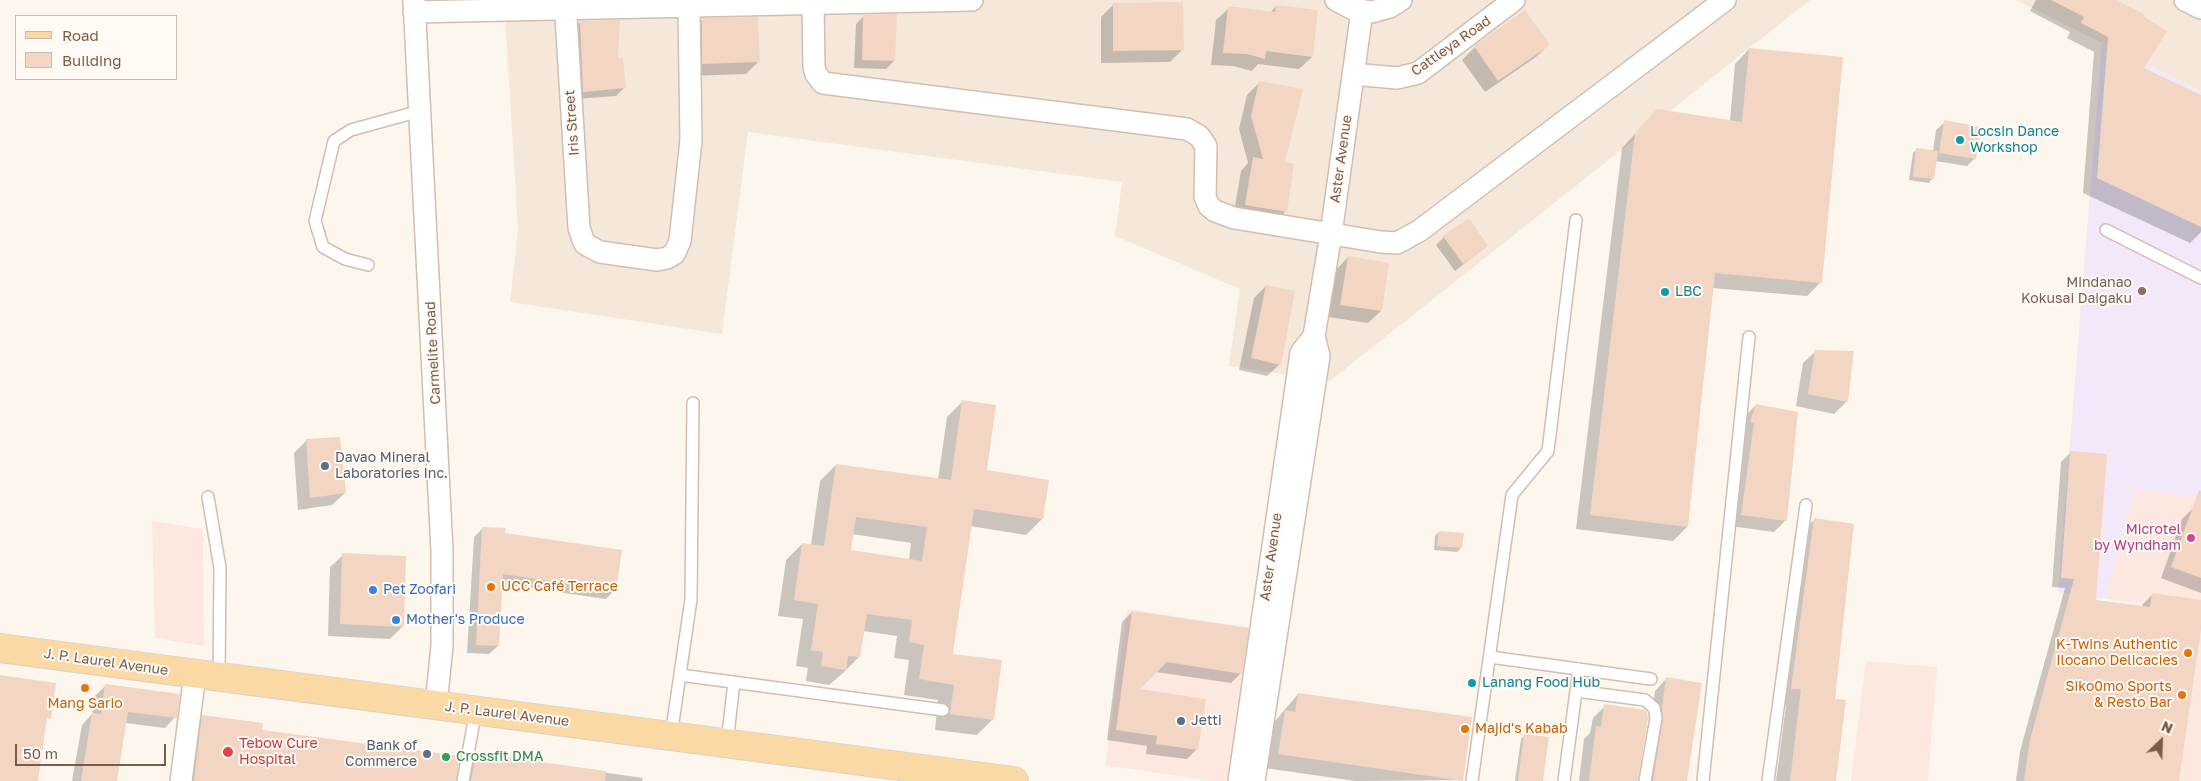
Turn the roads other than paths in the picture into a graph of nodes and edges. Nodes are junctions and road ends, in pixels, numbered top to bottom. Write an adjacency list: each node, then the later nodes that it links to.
1 (972, 0): 8 (street)
2 (1336, 0): 12 (street)
3 (1401, 0): 12 (street)
4 (1514, 0): 13 (street, Cattleya Road)
5 (1725, 0): 17 (street)
6 (2185, 0): 11 (street)
7 (565, 4): 9 (street); 10 (street); 10 (street, Iris Street)
8 (813, 5): 10 (street); 17 (street)
9 (414, 6): 14 (street, Carmelite Road)
10 (689, 7)
11 (2201, 8)
12 (1362, 12): 13 (street, Aster Avenue)
13 (1353, 74): 17 (street, Aster Avenue)
14 (420, 111): 18 (lane); 33 (street, Carmelite Road)
15 (1576, 220): 26 (lane)
16 (2106, 230): 19 (lane)
17 (1331, 234): 24 (street, Aster Avenue)
18 (368, 265)
19 (2201, 278)
20 (1749, 337): 46 (lane)
21 (693, 403): 28 (lane)
22 (208, 497): 29 (lane)
23 (1806, 505): 47 (lane)
24 (1270, 620): 41 (street, Aster Avenue); 42 (street, Aster Avenue)
25 (0, 648): 29 (main road, J. P. Laurel Avenue)
26 (1490, 657): 27 (lane); 43 (lane)
27 (1579, 669): 30 (lane); 32 (lane)
28 (680, 674): 31 (lane); 36 (lane)
29 (207, 675): 33 (main road, J. P. Laurel Avenue); 38 (street)
30 (1651, 679)
31 (734, 682): 35 (lane); 37 (lane)
32 (1576, 692): 44 (lane); 45 (lane)
33 (436, 705): 34 (main road, J. P. Laurel Avenue)
34 (476, 710): 36 (main road, J. P. Laurel Avenue); 39 (lane)
35 (943, 710)
36 (671, 736): 37 (main road, J. P. Laurel Avenue)
37 (727, 743): 40 (main road, J. P. Laurel Avenue)
38 (182, 781)
39 (463, 781)
40 (1014, 781)
41 (1239, 781)
42 (1254, 781)
43 (1472, 781)
44 (1564, 781)
45 (1645, 781)
46 (1703, 781)
47 (1768, 781)

